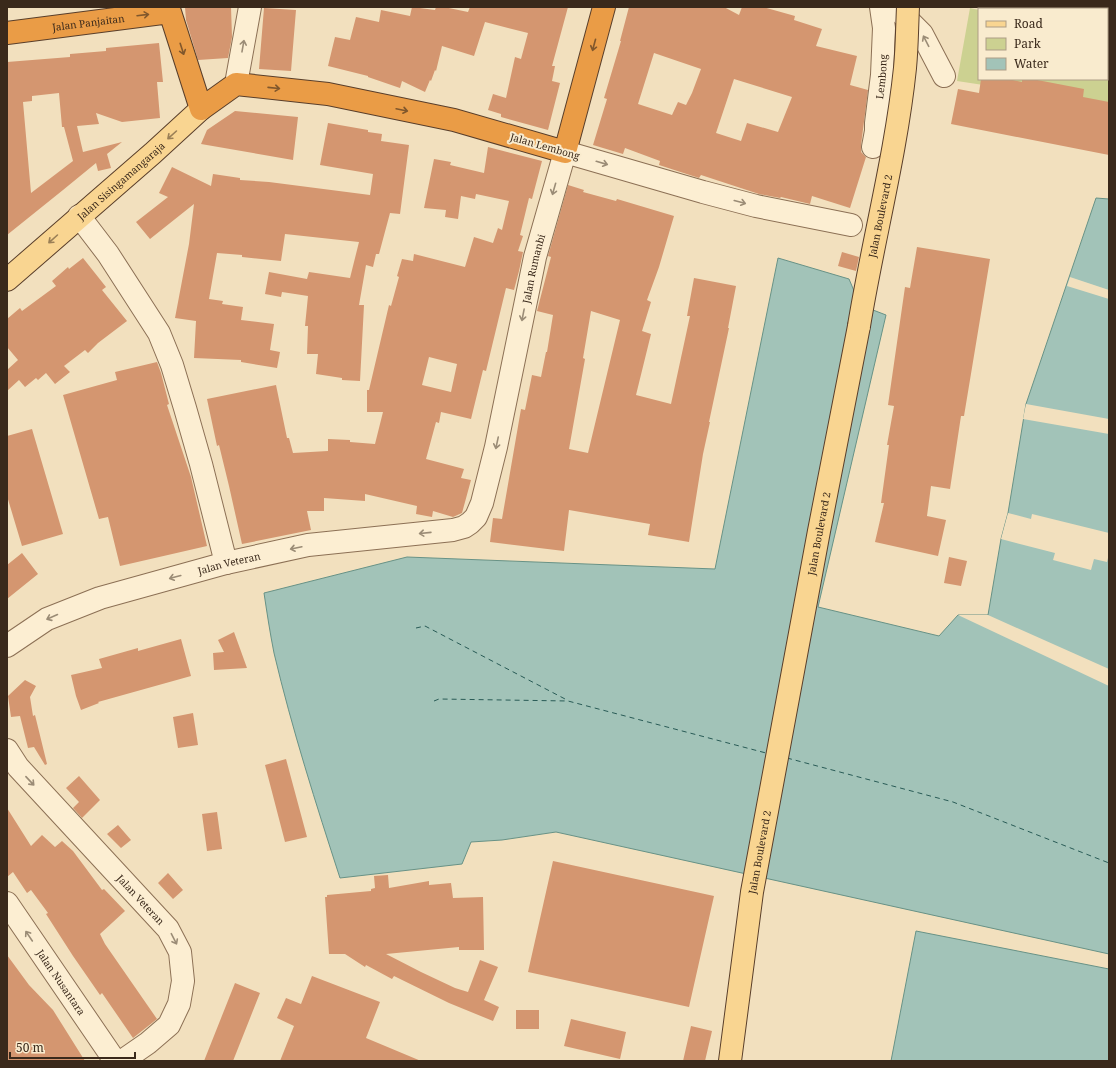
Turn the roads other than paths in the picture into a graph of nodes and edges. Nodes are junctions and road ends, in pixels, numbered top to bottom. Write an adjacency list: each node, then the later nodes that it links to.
1 (250, 7): 9 (street, one-way to 1)
2 (604, 7): 12 (highway, Jalan Rumanbi, one-way to 12)
3 (881, 7): 11 (street, Lembong)
4 (893, 7): 8 (street, one-way to 4)
5 (908, 7): 23 (main road, Jalan Boulevard 2, bridge)
6 (170, 9): 7 (highway, Jalan Panjaitan, one-way to 6); 10 (highway, one-way to 10)
7 (7, 33)
8 (944, 76)
9 (236, 84): 10 (highway, Jalan Sisingamangaraja); 12 (highway, Jalan Lembong, one-way to 12)
10 (201, 109): 13 (main road, Jalan Sisingamangaraja, one-way to 13)
11 (873, 147)
12 (565, 152): 14 (street, Jalan Lembong, one-way to 14); 16 (street, Jalan Rumanbi, one-way to 16)
13 (78, 216): 15 (main road, Jalan Sisingamangaraja, one-way to 15); 17 (street)
14 (851, 225)
15 (7, 280)
16 (464, 527): 17 (street, Jalan Veteran, one-way to 17)
17 (226, 563): 18 (street, Jalan Veteran, one-way to 18)
18 (7, 646)
19 (7, 750): 22 (street, Jalan Veteran, one-way to 22)
20 (7, 903): 21 (street, Jalan Nusantara, one-way to 20)
21 (115, 1061)
22 (122, 1061)
23 (730, 1061)

